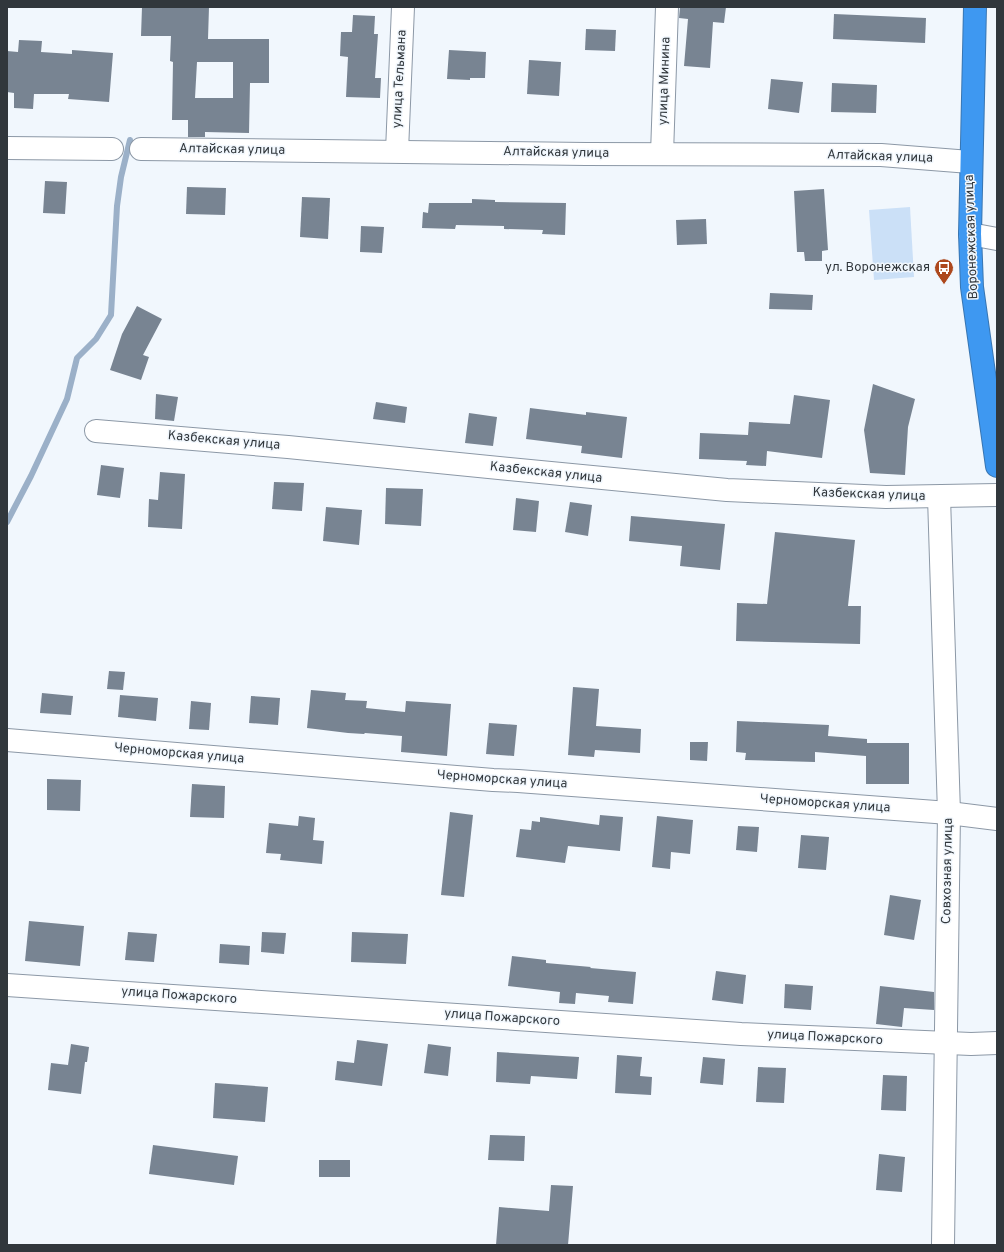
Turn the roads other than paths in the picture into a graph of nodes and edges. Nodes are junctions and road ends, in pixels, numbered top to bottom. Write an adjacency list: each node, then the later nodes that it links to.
1 (403, 7): 7 (street, улица Тельмана)
2 (667, 7): 8 (street, улица Минина)
3 (975, 7): 9 (highway, Воронежская улица)
4 (7, 148): 5 (street)
5 (112, 149)
6 (141, 149): 7 (street, Алтайская улица)
7 (397, 151): 8 (street, Алтайская улица)
8 (662, 154): 9 (street, Алтайская улица)
9 (970, 162): 10 (highway, Воронежская улица)
10 (970, 234): 11 (street); 13 (highway, Воронежская улица)
11 (997, 239)
12 (96, 431): 15 (street, Казбекская улица)
13 (997, 466)
14 (997, 495): 15 (street, Казбекская улица)
15 (939, 497): 17 (street, Совхозная улица)
16 (7, 740): 17 (street, Черноморская улица)
17 (948, 813): 18 (street, Черноморская улица); 20 (street, Совхозная улица)
18 (997, 819)
19 (7, 985): 20 (street, улица Пожарского)
20 (946, 1043): 21 (street, улица Пожарского); 22 (street, Совхозная улица)
21 (997, 1043)
22 (943, 1245)

